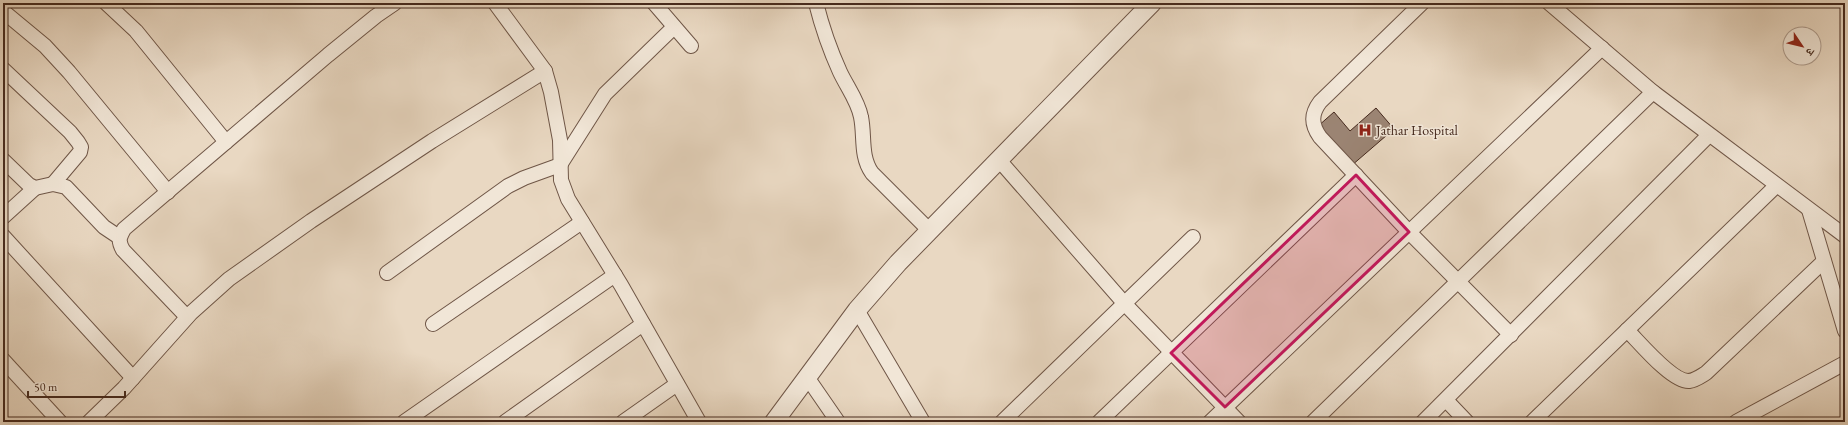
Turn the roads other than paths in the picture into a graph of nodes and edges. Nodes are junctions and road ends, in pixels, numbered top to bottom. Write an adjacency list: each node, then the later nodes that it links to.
1 (106, 3): 17 (street)
2 (395, 3): 17 (street)
3 (495, 3): 14 (street)
4 (654, 3): 10 (street)
5 (816, 3): 29 (street)
6 (1152, 3): 19 (street)
7 (1422, 3): 21 (street)
8 (1550, 3): 12 (street)
9 (6, 10): 25 (street)
10 (674, 27): 11 (street); 20 (street)
11 (691, 46)
12 (1602, 48): 15 (street); 30 (street)
13 (3, 69): 22 (street)
14 (545, 71): 20 (street); 41 (street)
15 (1653, 92): 16 (street); 38 (street)
16 (1709, 135): 23 (street); 46 (street)
17 (226, 142): 25 (street)
18 (3, 160): 24 (street)
19 (998, 160): 29 (street); 39 (street)
20 (560, 165): 28 (street); 36 (street)
21 (1356, 175): 30 (street); 47 (street)
22 (52, 184): 24 (street); 33 (street)
23 (1776, 186): 26 (street); 44 (street)
24 (35, 188): 27 (street)
25 (168, 192): 33 (street)
26 (1809, 210): 32 (street); 35 (street)
27 (3, 218)
28 (582, 222): 37 (street); 42 (street)
29 (930, 230): 40 (street)
30 (1409, 232): 38 (street); 54 (street)
31 (3, 236): 51 (street)
32 (1845, 236)
33 (119, 237): 41 (street)
34 (1192, 237): 39 (street)
35 (1824, 261): 44 (street); 45 (street)
36 (386, 273)
37 (615, 275): 43 (street); 57 (street)
38 (1459, 282): 46 (street); 68 (street)
39 (1124, 303): 47 (street); 64 (street)
40 (857, 310): 50 (street); 63 (street)
41 (187, 317): 51 (street)
42 (433, 324)
43 (643, 324): 52 (street); 58 (street)
44 (1627, 330): 71 (street)
45 (1845, 331)
46 (1511, 335): 53 (street)
47 (1171, 353): 54 (street); 65 (street)
48 (3, 360): 55 (street)
49 (1845, 363): 72 (street)
50 (807, 377): 61 (street); 62 (street)
51 (133, 378): 56 (street)
52 (677, 384): 59 (street); 60 (street)
53 (1446, 400): 69 (street); 70 (street)
54 (1225, 408): 66 (street); 67 (street)
55 (60, 422)
56 (89, 422)
57 (404, 422)
58 (505, 422)
59 (623, 422)
60 (699, 422)
61 (774, 422)
62 (838, 422)
63 (923, 422)
64 (1002, 422)
65 (1098, 422)
66 (1210, 422)
67 (1239, 422)
68 (1313, 422)
69 (1423, 422)
70 (1467, 422)
71 (1532, 422)
72 (1736, 422)

